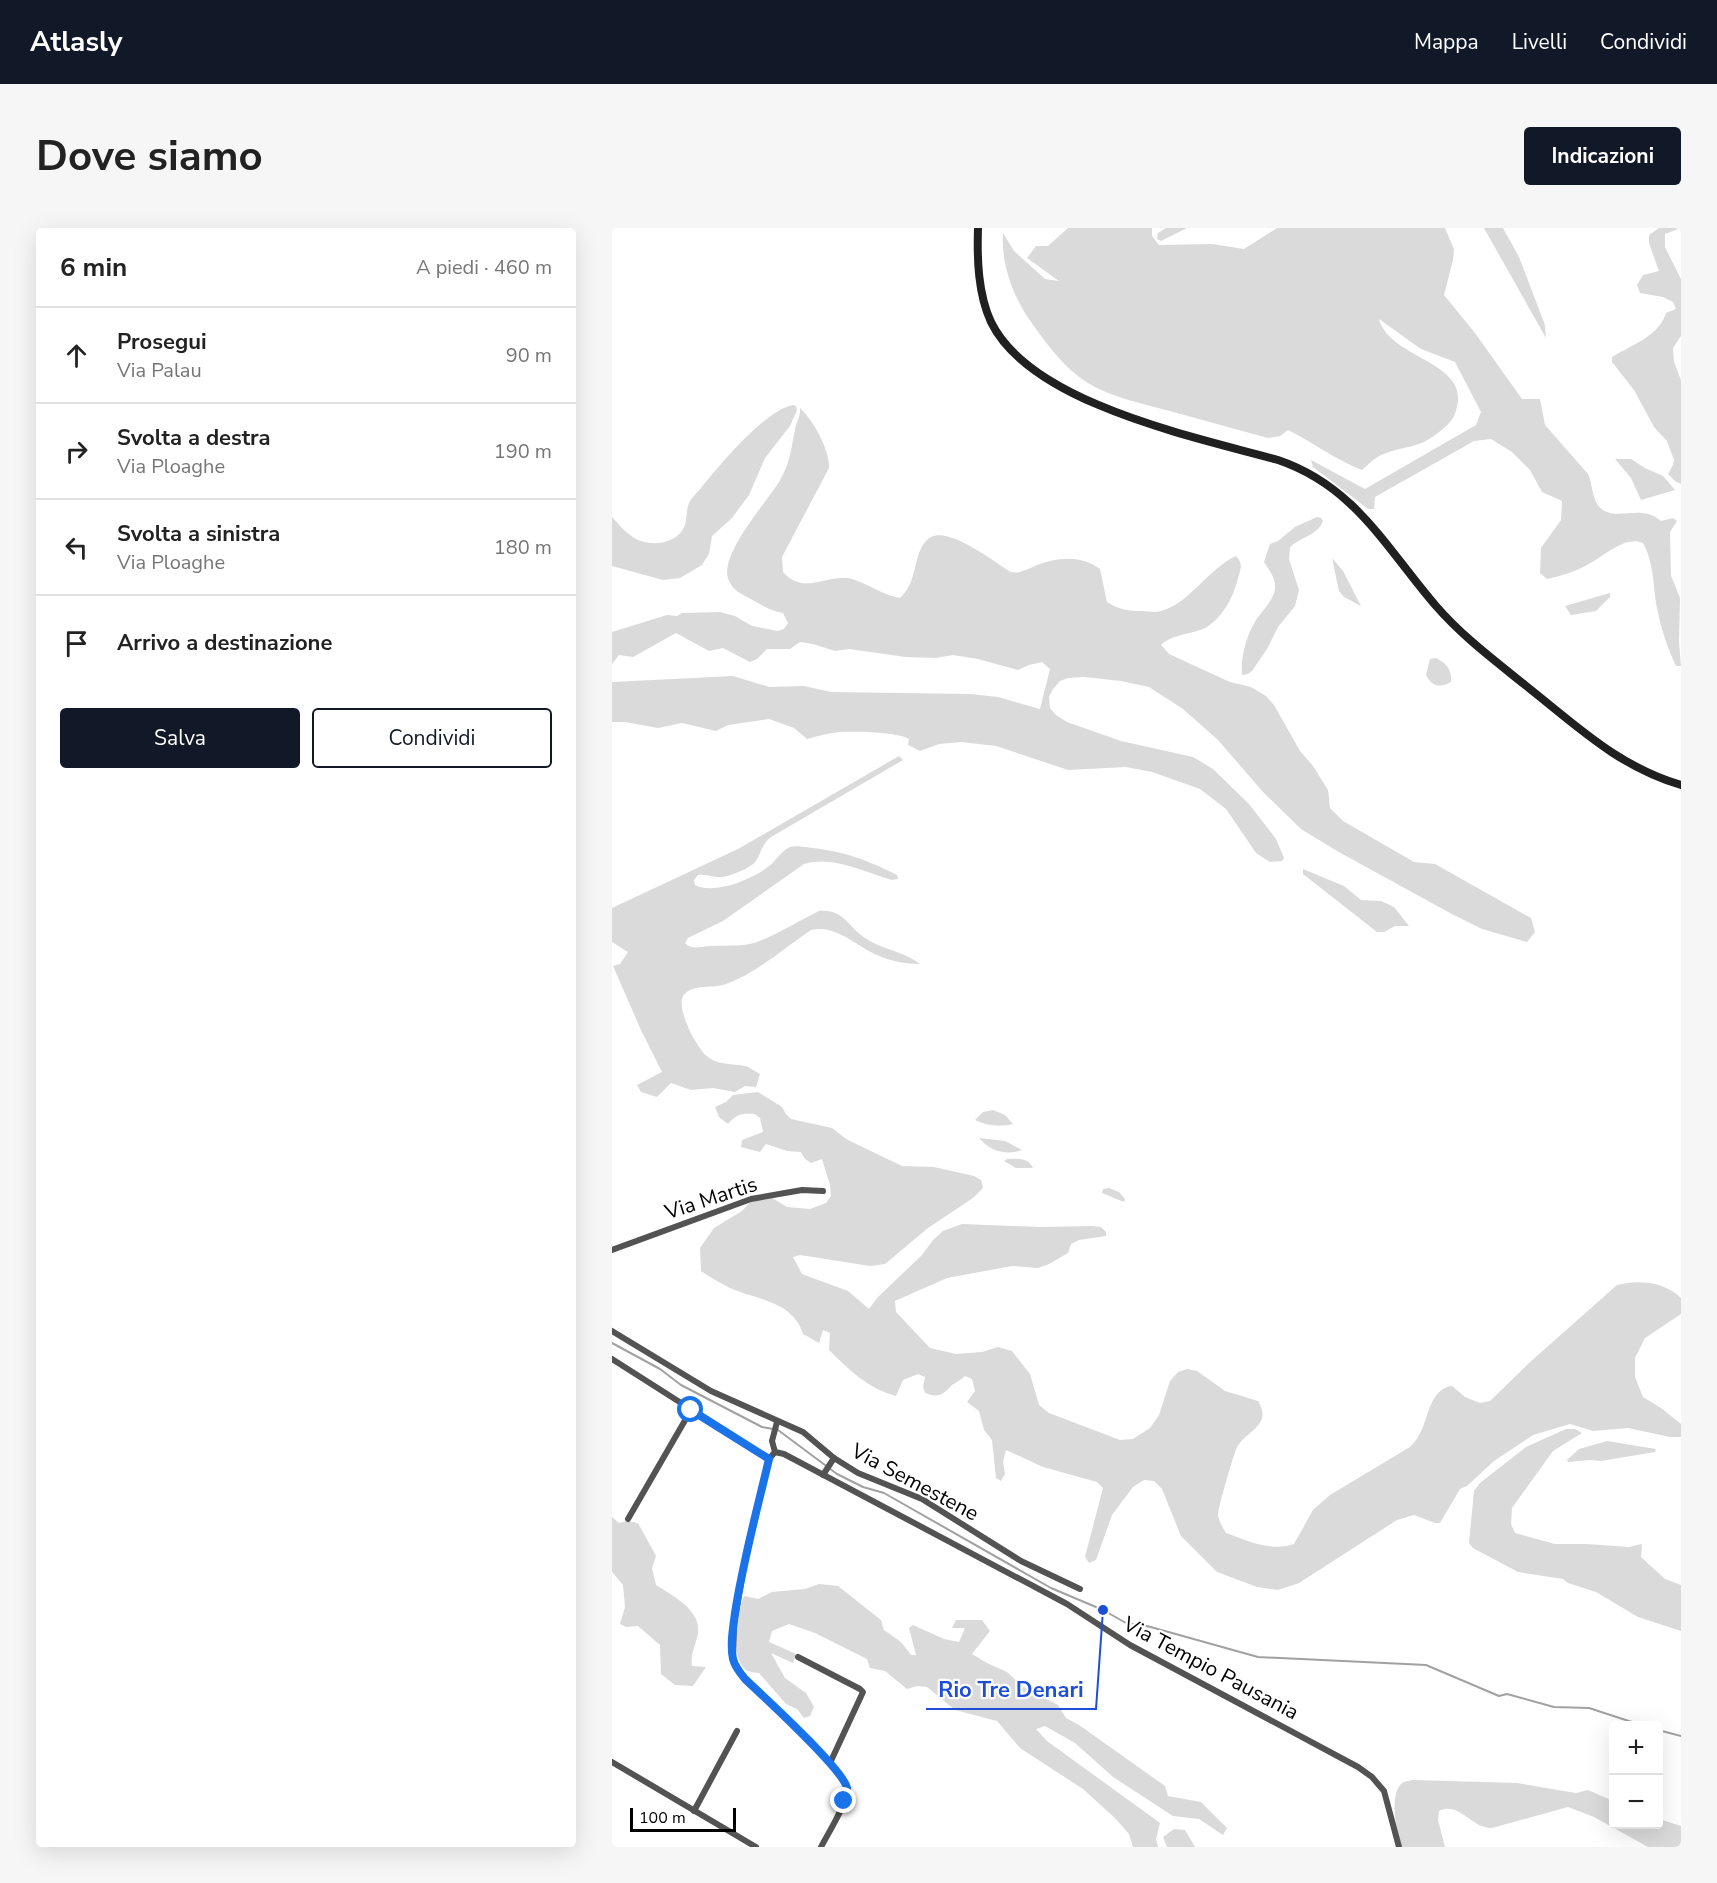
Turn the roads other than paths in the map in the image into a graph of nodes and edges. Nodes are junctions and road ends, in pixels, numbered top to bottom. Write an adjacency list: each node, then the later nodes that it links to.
1 (978, 228): 2 (main road)
2 (1681, 785)
3 (823, 1191): 4 (street, Via Martis)
4 (612, 1250)
5 (612, 1331): 8 (street, Via Semestene)
6 (612, 1359): 7 (street)
7 (691, 1410): 11 (street); 13 (street)
8 (777, 1422): 9 (street); 10 (street, Via Semestene)
9 (775, 1452): 11 (street); 12 (street, Via Tempio Pausania)
10 (834, 1458): 12 (street); 14 (street, Via Semestene)
11 (769, 1459): 18 (street)
12 (823, 1475): 22 (street, Via Tempio Pausania)
13 (628, 1519)
14 (1080, 1589)
15 (798, 1657): 18 (street)
16 (737, 1731): 19 (street)
17 (612, 1762): 19 (street)
18 (830, 1762): 21 (street)
19 (694, 1811): 20 (street)
20 (756, 1847)
21 (821, 1847)
22 (1399, 1847)

